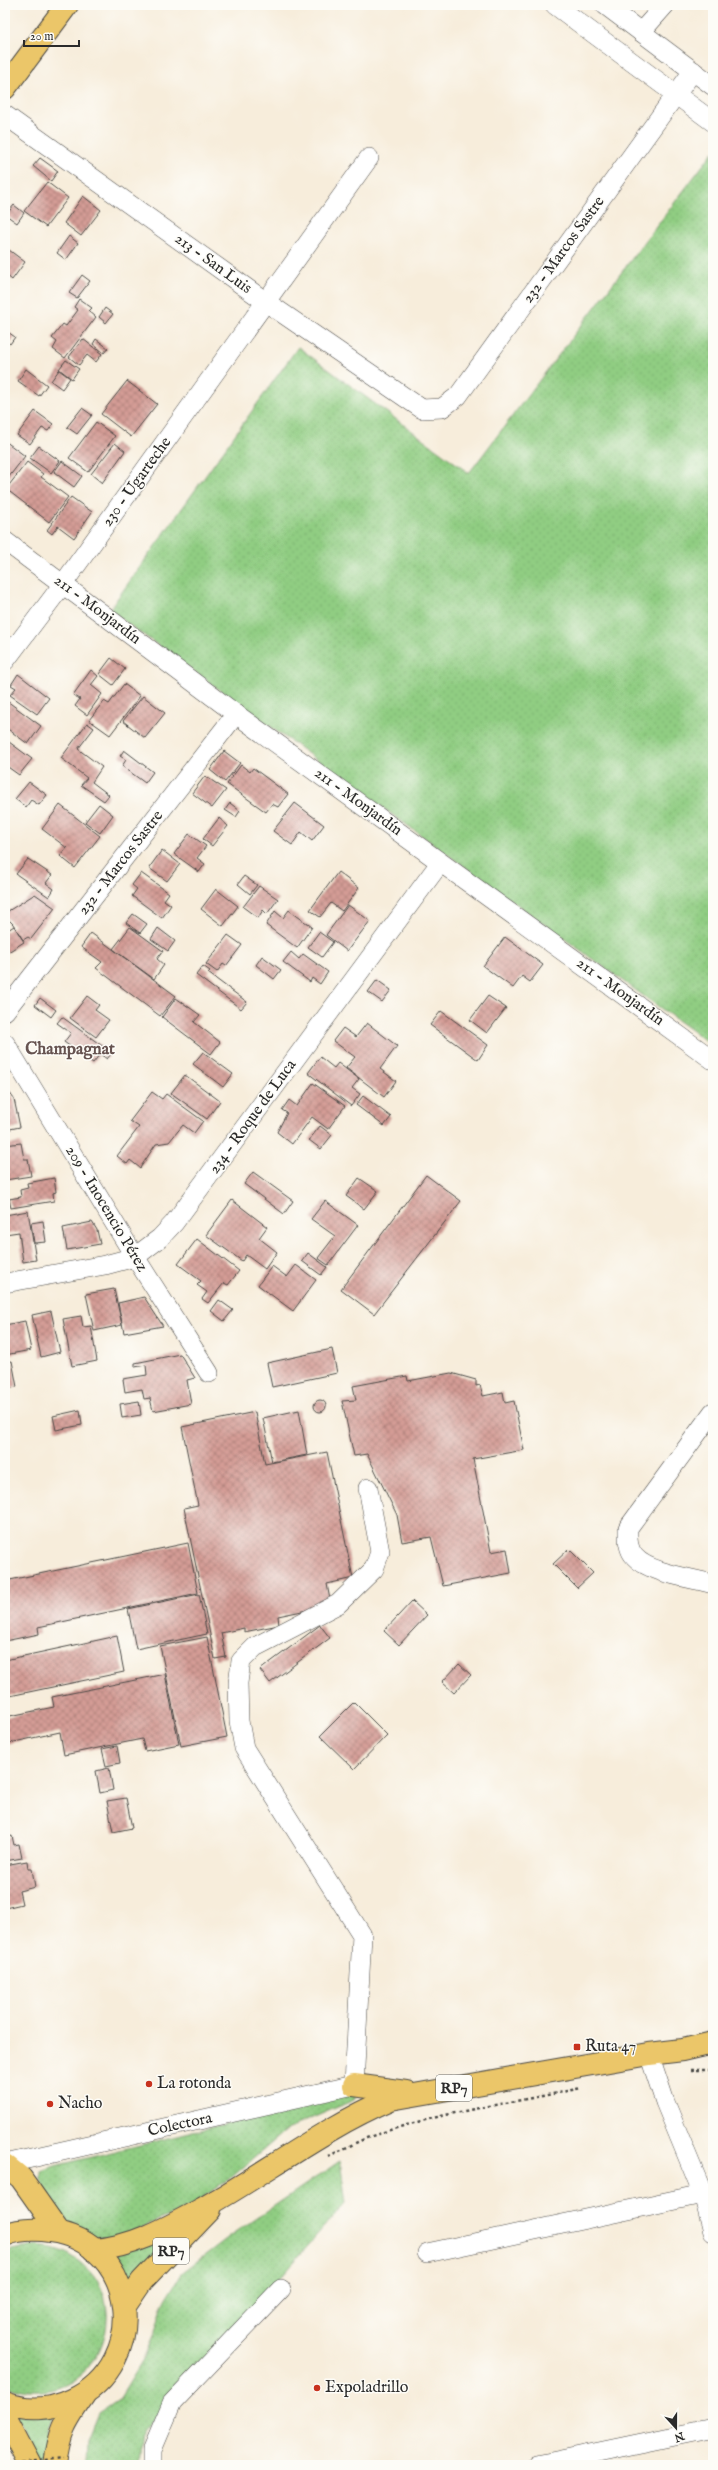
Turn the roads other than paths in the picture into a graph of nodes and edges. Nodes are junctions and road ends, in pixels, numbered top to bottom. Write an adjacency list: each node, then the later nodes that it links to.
1 (67, 5): 8 (main road)
2 (555, 5): 9 (street)
3 (604, 5): 5 (street)
4 (665, 5): 5 (street)
5 (641, 32): 6 (street)
6 (693, 71): 7 (street); 9 (street, 232 - Marcos Sastre)
7 (713, 86)
8 (5, 88)
9 (677, 94): 11 (street); 14 (street, 232 - Marcos Sastre)
10 (5, 115): 13 (street, 213 - San Luis)
11 (713, 122)
12 (369, 158): 13 (street, 230 - Ugarteche)
13 (266, 302): 14 (street, 213 - San Luis); 16 (street, 230 - Ugarteche)
14 (422, 409)
15 (5, 541): 16 (street, 211 - Monjardín)
16 (63, 584): 17 (street, 230 - Ugarteche); 18 (street, 211 - Monjardín)
17 (5, 661)
18 (236, 714): 19 (street, 211 - Monjardín); 20 (street, 232 - Marcos Sastre)
19 (440, 863): 22 (street, 211 - Monjardín); 23 (street, 234 - Roque de Luca)
20 (5, 1011)
21 (5, 1043): 23 (street, 209 - Inocencio Pérez)
22 (713, 1060)
23 (135, 1257): 24 (street, 234 - Roque de Luca); 25 (street, 209 - Inocencio Pérez)
24 (5, 1283)
25 (209, 1373)
26 (713, 1412): 28 (street)
27 (368, 1488): 31 (street)
28 (713, 1584)
29 (713, 2042): 30 (main road, RP7)
30 (649, 2054): 32 (main road, RP7); 34 (street)
31 (354, 2085): 32 (main road); 33 (street, Colectora)
32 (423, 2094): 35 (main road, RP7)
33 (5, 2165): 36 (main road)
34 (703, 2194): 37 (street); 40 (street)
35 (220, 2199): 39 (main road, RP7); 42 (main road, RP7)
36 (59, 2232): 38 (main road); 39 (main road)
37 (713, 2232)
38 (5, 2235)
39 (94, 2250): 42 (main road)
40 (427, 2253)
41 (281, 2289): 49 (street)
42 (125, 2306): 43 (main road)
43 (84, 2395): 44 (main road); 47 (main road)
44 (5, 2403)
45 (5, 2418): 48 (main road)
46 (713, 2428): 50 (street)
47 (60, 2462)
48 (20, 2465)
49 (152, 2465)
50 (537, 2465)

